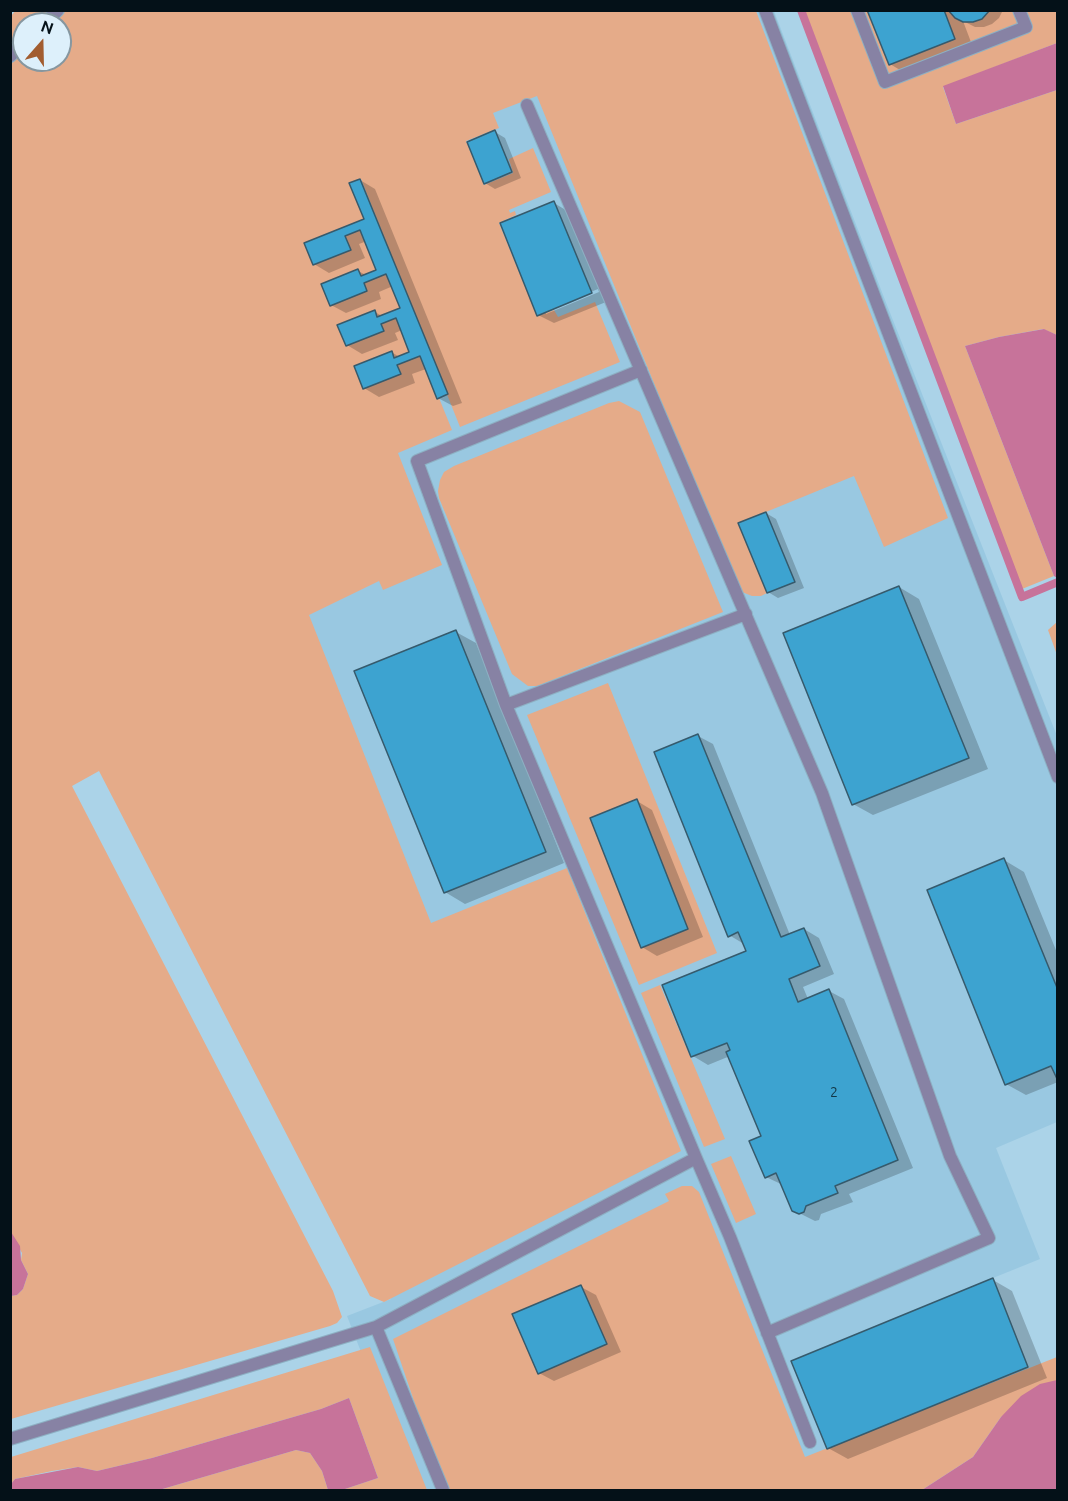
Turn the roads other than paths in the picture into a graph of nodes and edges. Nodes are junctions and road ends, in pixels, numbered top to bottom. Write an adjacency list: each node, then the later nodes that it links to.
1 (765, 10): 8 (lane)
2 (857, 10): 3 (lane)
3 (1019, 10)
4 (527, 105): 5 (lane)
5 (641, 370): 6 (lane); 7 (lane)
6 (746, 614): 7 (lane); 11 (lane)
7 (506, 705): 9 (lane)
8 (1058, 777)
9 (696, 1158): 10 (lane); 11 (lane)
10 (376, 1327): 12 (lane); 14 (lane)
11 (767, 1333): 13 (lane)
12 (10, 1439)
13 (810, 1442)
14 (442, 1491)

